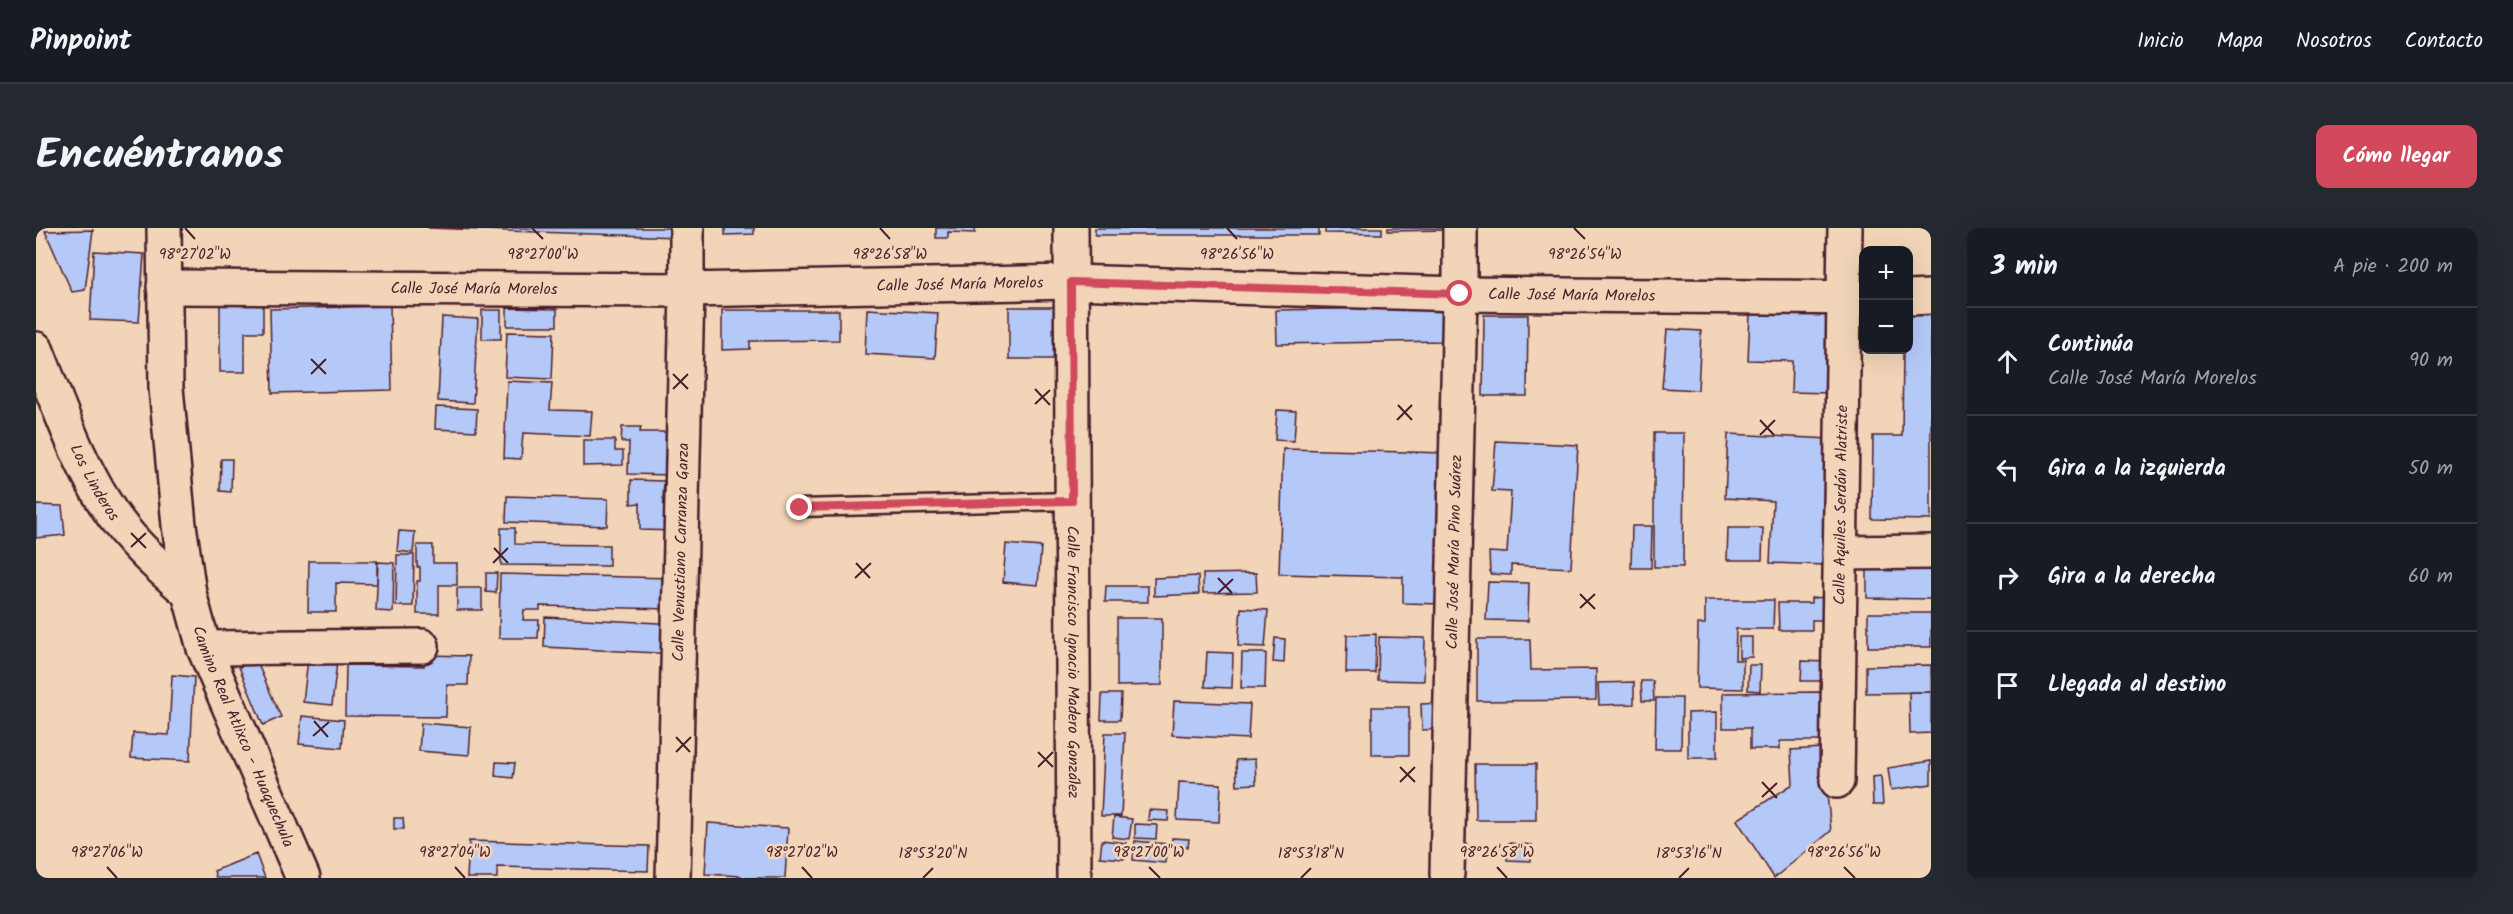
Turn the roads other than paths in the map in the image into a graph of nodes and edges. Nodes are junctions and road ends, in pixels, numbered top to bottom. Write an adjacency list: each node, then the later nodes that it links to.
1 (164, 228): 7 (street, Camino Real Atlixco - Huaquechula)
2 (687, 228): 8 (street, Calle Venustiano Carranza Garza)
3 (1071, 228): 6 (street, Calle Francisco Ignacio Madero González)
4 (1460, 228): 9 (street, Calle José María Pino Suárez)
5 (1845, 228): 11 (street, Calle Aquiles Serdán Alatriste)
6 (1071, 282): 8 (street, Calle José María Morelos); 9 (street, Calle José María Morelos); 14 (street, Calle Francisco Ignacio Madero González)
7 (164, 287): 8 (street, Calle José María Morelos); 18 (street, Camino Real Atlixco - Huaquechula)
8 (687, 290): 24 (street, Calle Venustiano Carranza Garza)
9 (1460, 294): 11 (street, Calle José María Morelos); 22 (street, Calle José María Pino Suárez)
10 (1931, 297): 12 (street)
11 (1854, 298): 17 (street, Calle Aquiles Serdán Alatriste)
12 (1913, 298)
13 (36, 349): 18 (street, Los Linderos)
14 (1072, 501): 15 (lane); 25 (street, Calle Francisco Ignacio Madero González)
15 (800, 508)
16 (1931, 552): 17 (street)
17 (1840, 553): 21 (street, Calle Aquiles Serdán Alatriste)
18 (189, 593): 20 (street, Camino Real Atlixco - Huaquechula)
19 (422, 646): 20 (street)
20 (204, 648): 23 (street, Camino Real Atlixco - Huaquechula)
21 (1837, 781)
22 (1447, 874)
23 (303, 878)
24 (674, 878)
25 (1074, 878)

